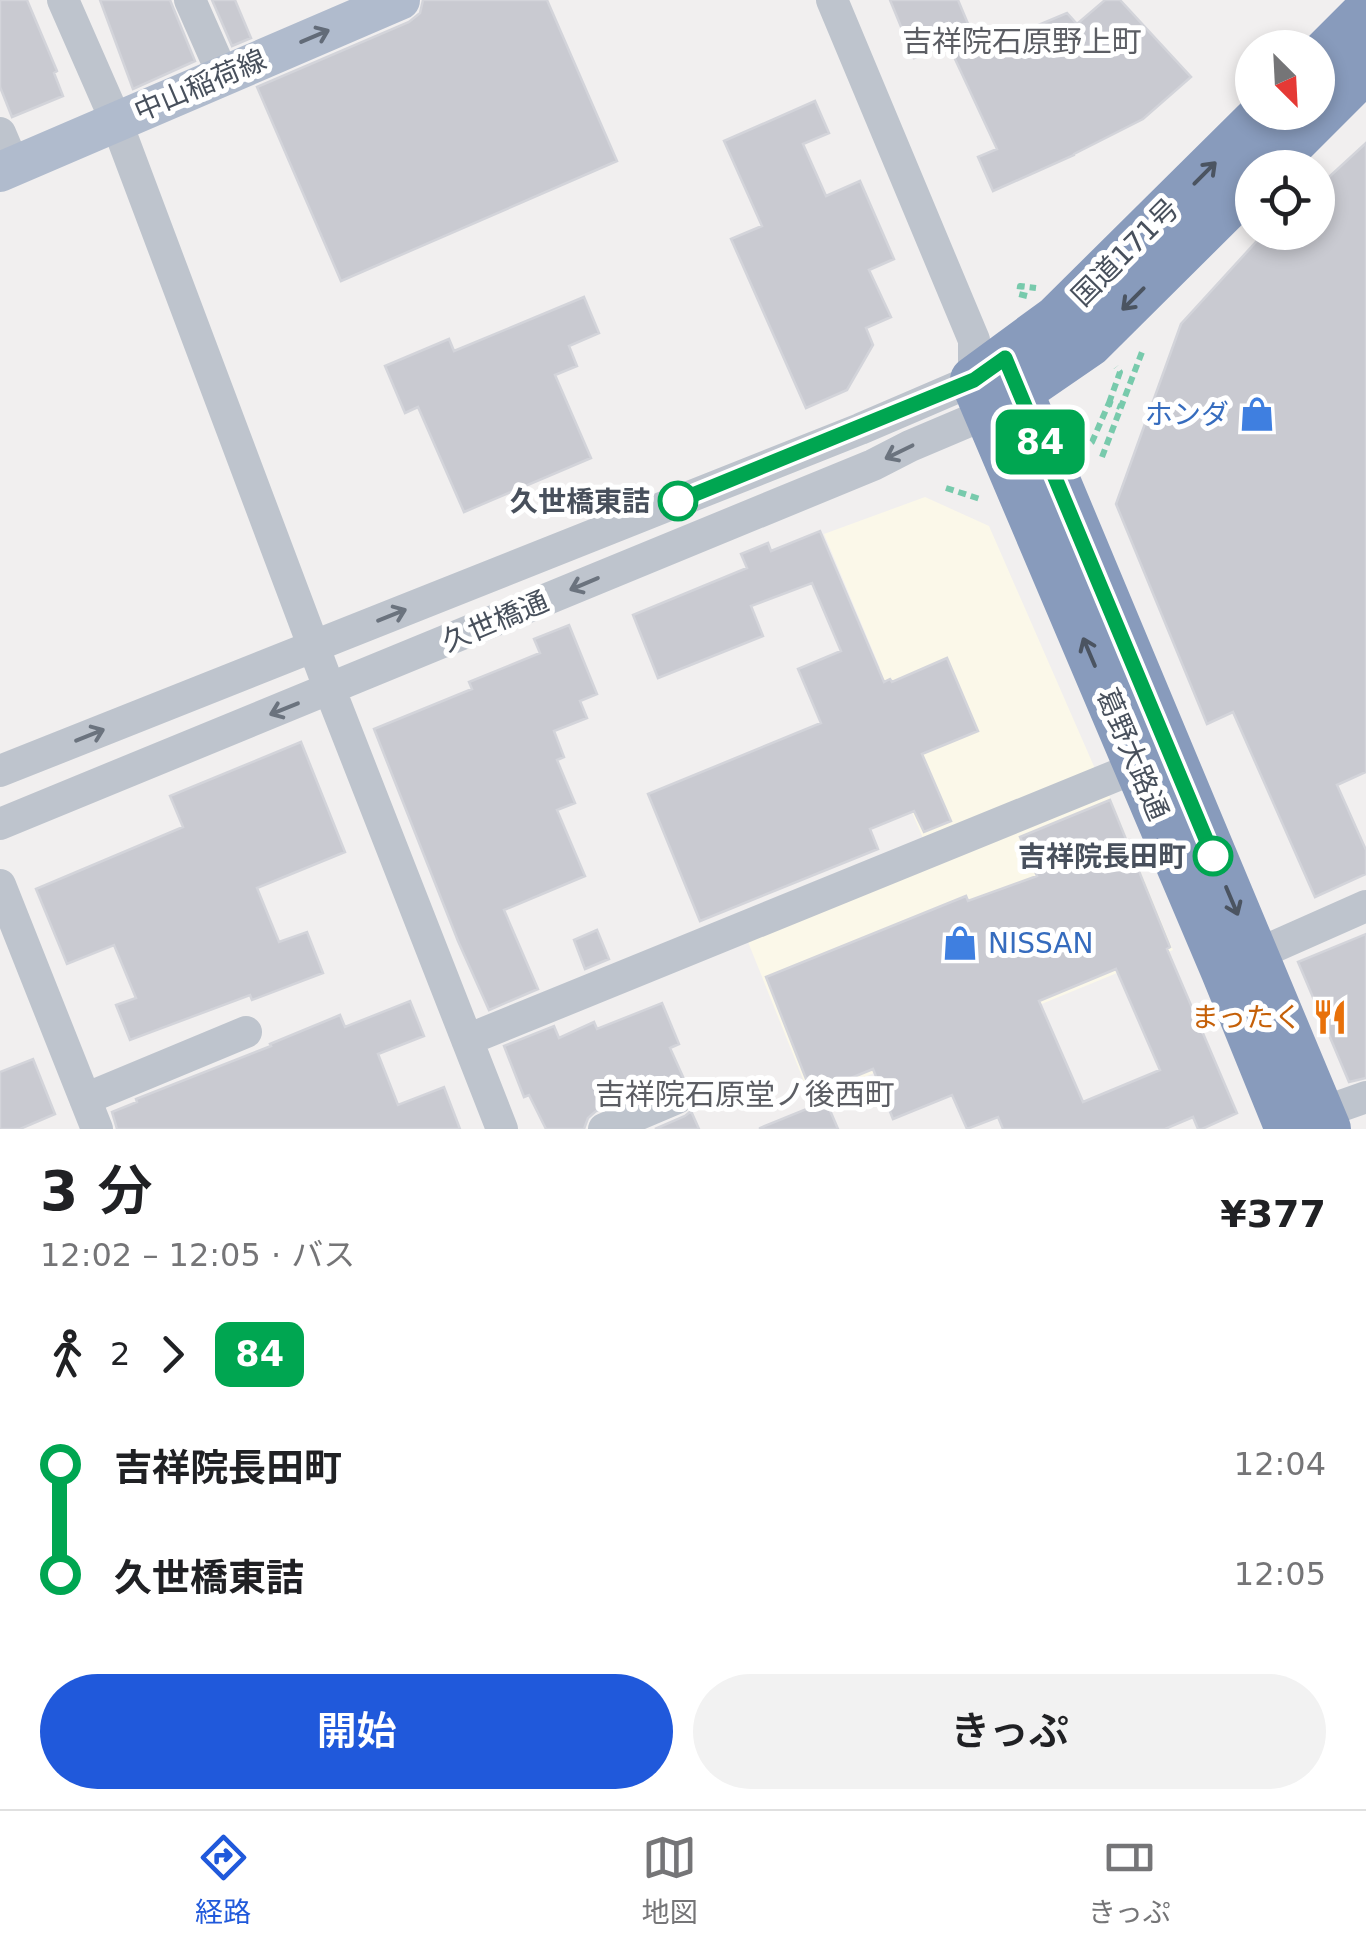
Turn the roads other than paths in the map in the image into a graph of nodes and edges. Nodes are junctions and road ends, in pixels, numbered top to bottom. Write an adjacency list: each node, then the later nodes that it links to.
1 (63, 0): 9 (street)
2 (190, 0): 8 (street)
3 (400, 0): 8 (main road, 中山稲荷線, one-way to 3)
4 (832, 0): 14 (street)
5 (1366, 14): 6 (highway)
6 (1335, 45)
7 (1366, 68): 11 (highway)
8 (222, 75): 9 (main road, 中山稲荷線)
9 (116, 121): 12 (main road, 中山稲荷線); 15 (street)
10 (1248, 130): 14 (highway, 国道171号, one-way to 10)
11 (1284, 150)
12 (5, 157)
13 (1235, 198): 14 (highway, 国道171号, one-way to 14)
14 (992, 377): 15 (street, 久世橋通, one-way to 14); 16 (street, 久世橋通, one-way to 16); 17 (highway, 葛野大路通)
15 (314, 646): 16 (street); 18 (street, 久世橋通, one-way to 15)
16 (330, 690): 19 (street, 久世橋通, one-way to 19); 24 (street)
17 (1154, 760): 22 (highway, 葛野大路通); 24 (street)
18 (0, 772)
19 (0, 824)
20 (0, 886): 27 (street)
21 (1366, 906): 22 (street)
22 (1239, 962): 28 (highway, 葛野大路通)
23 (246, 1032): 27 (street)
24 (467, 1040): 29 (street)
25 (1366, 1097): 28 (street)
26 (678, 1098): 30 (street)
27 (91, 1114)
28 (1299, 1125)
29 (502, 1129)
30 (604, 1129)

